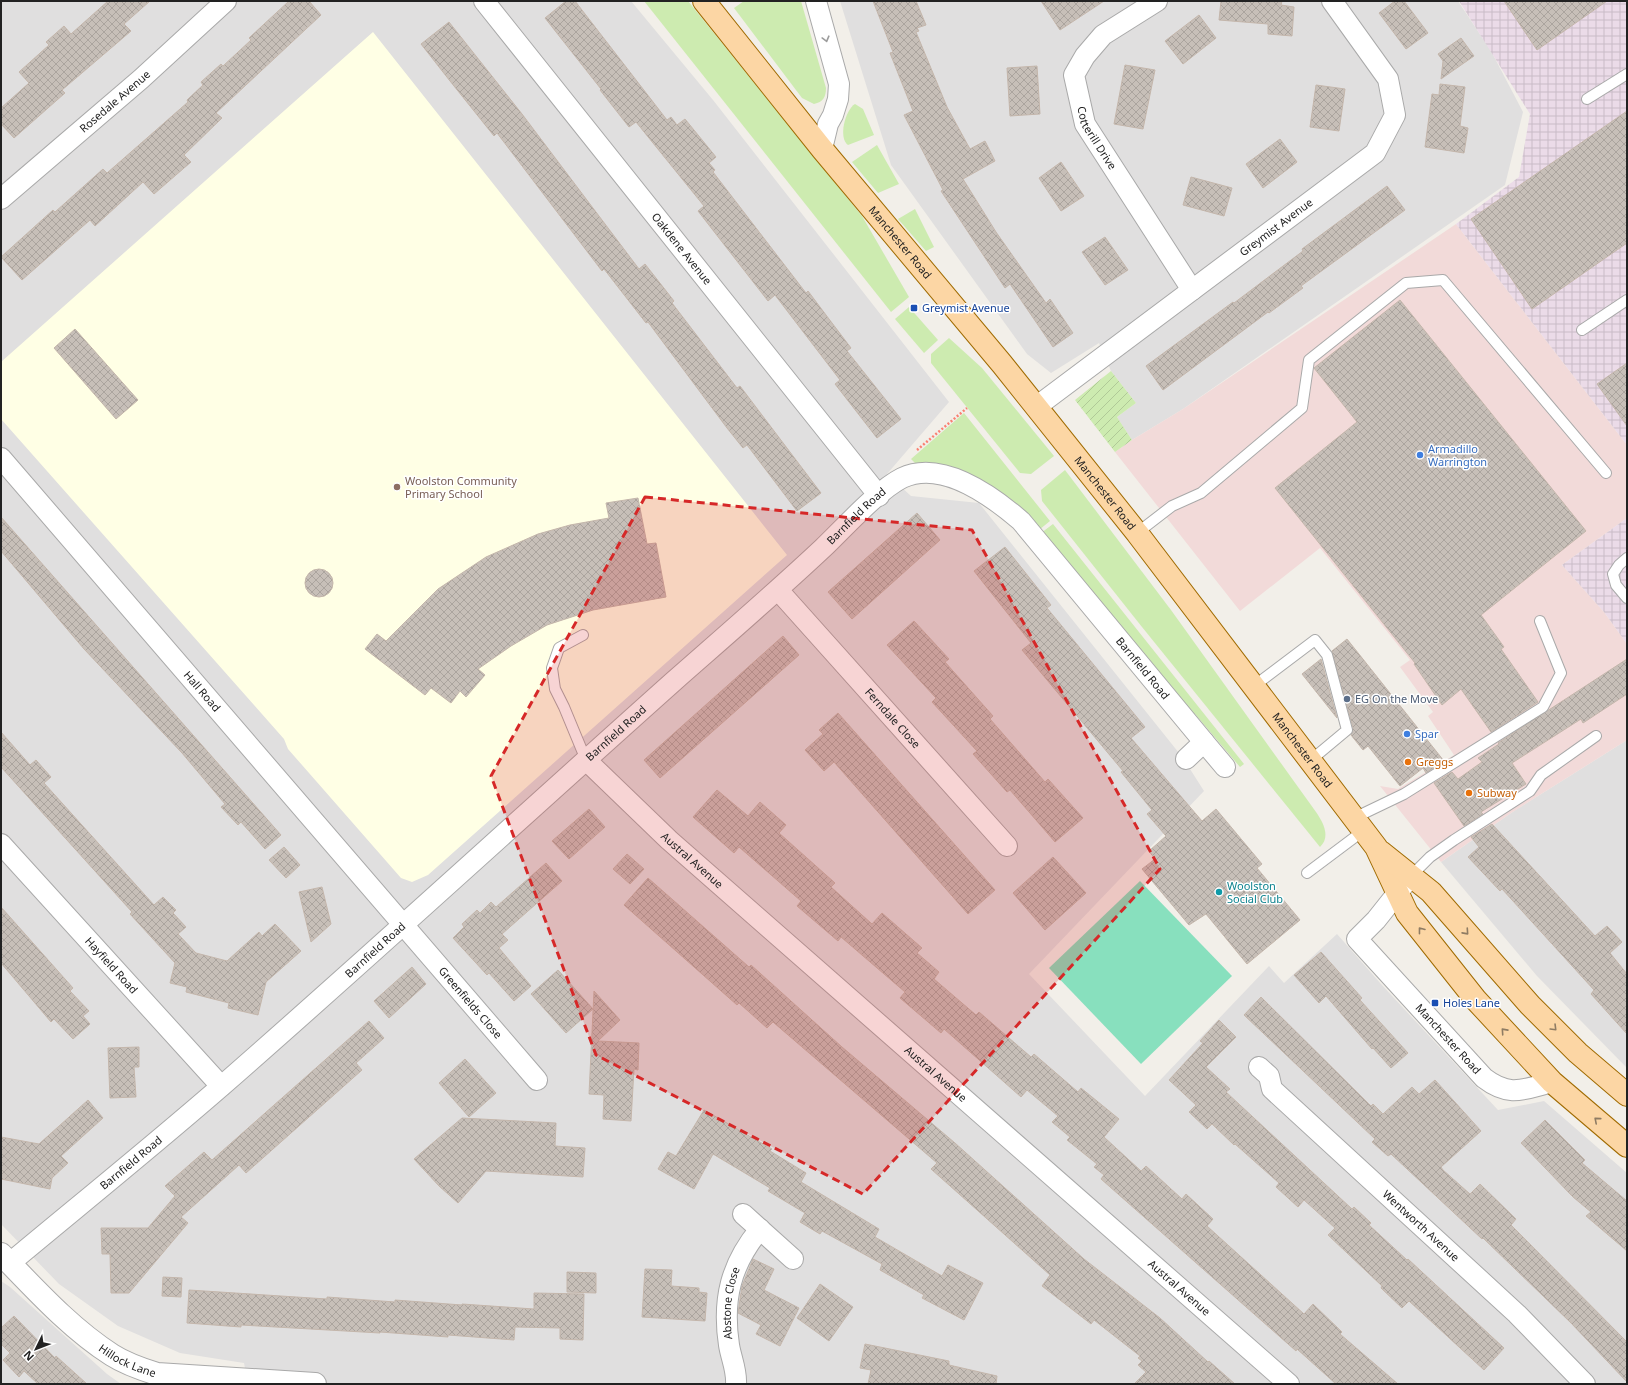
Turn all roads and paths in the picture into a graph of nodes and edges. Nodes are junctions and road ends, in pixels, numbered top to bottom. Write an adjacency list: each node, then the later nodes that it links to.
1 (226, 1): 10 (street, Rosedale Avenue)
2 (484, 1): 19 (street, Oakdene Avenue)
3 (704, 1): 9 (main road, Manchester Road)
4 (816, 1): 9 (street, one-way to 9)
5 (1157, 1): 11 (street, Cotterill Drive)
6 (1332, 1): 11 (street, Greymist Avenue)
7 (1627, 74): 8 (lane)
8 (1587, 98)
9 (822, 149): 14 (main road, Manchester Road)
10 (1, 199)
11 (1192, 290): 14 (street, Greymist Avenue)
12 (1627, 300): 13 (lane)
13 (1582, 330)
14 (1036, 407): 20 (main road, Manchester Road)
15 (967, 408): 16 (path)
16 (916, 451)
17 (1, 458): 38 (street, Hall Road)
18 (1606, 473): 20 (lane)
19 (879, 496): 22 (street, Barnfield Road); 28 (street, Barnfield Road)
20 (1137, 533): 26 (main road, Manchester Road)
21 (1627, 558): 23 (lane)
22 (778, 590): 29 (street, Barnfield Road); 35 (street, Ferndale Close)
23 (1627, 598)
24 (1540, 620): 33 (lane)
25 (583, 635): 29 (lane)
26 (1254, 686): 31 (main road, Manchester Road); 31 (lane)
27 (1596, 736): 37 (lane)
28 (1204, 742): 30 (street); 32 (street, Barnfield Road)
29 (586, 760): 38 (street, Barnfield Road); 52 (street, Austral Avenue)
30 (1186, 760)
31 (1311, 760): 33 (main road, Manchester Road)
32 (1225, 767)
33 (1364, 832): 36 (lane); 37 (main road, Manchester Road)
34 (1, 844): 42 (street, Hayfield Road)
35 (1007, 846)
36 (1307, 873)
37 (1404, 884): 41 (main road, Manchester Road, one-way to 37); 41 (street, Manchester Road); 43 (main road, Manchester Road, one-way to 43)
38 (404, 925): 40 (street, Greenfields Close); 42 (street, Barnfield Road)
39 (1259, 1067): 53 (street, Wentworth Avenue)
40 (537, 1080)
41 (1552, 1082): 44 (main road, Manchester Road, one-way to 41)
42 (221, 1086): 48 (street, Barnfield Road)
43 (1627, 1094)
44 (1627, 1146)
45 (743, 1214): 46 (street)
46 (760, 1229): 47 (street); 51 (street, Abstone Close)
47 (793, 1259)
48 (6, 1262): 49 (street, Hillock Lane)
49 (212, 1381): 50 (street, Hillock Lane)
50 (315, 1384)
51 (736, 1384)
52 (1289, 1384)
53 (1585, 1384)

